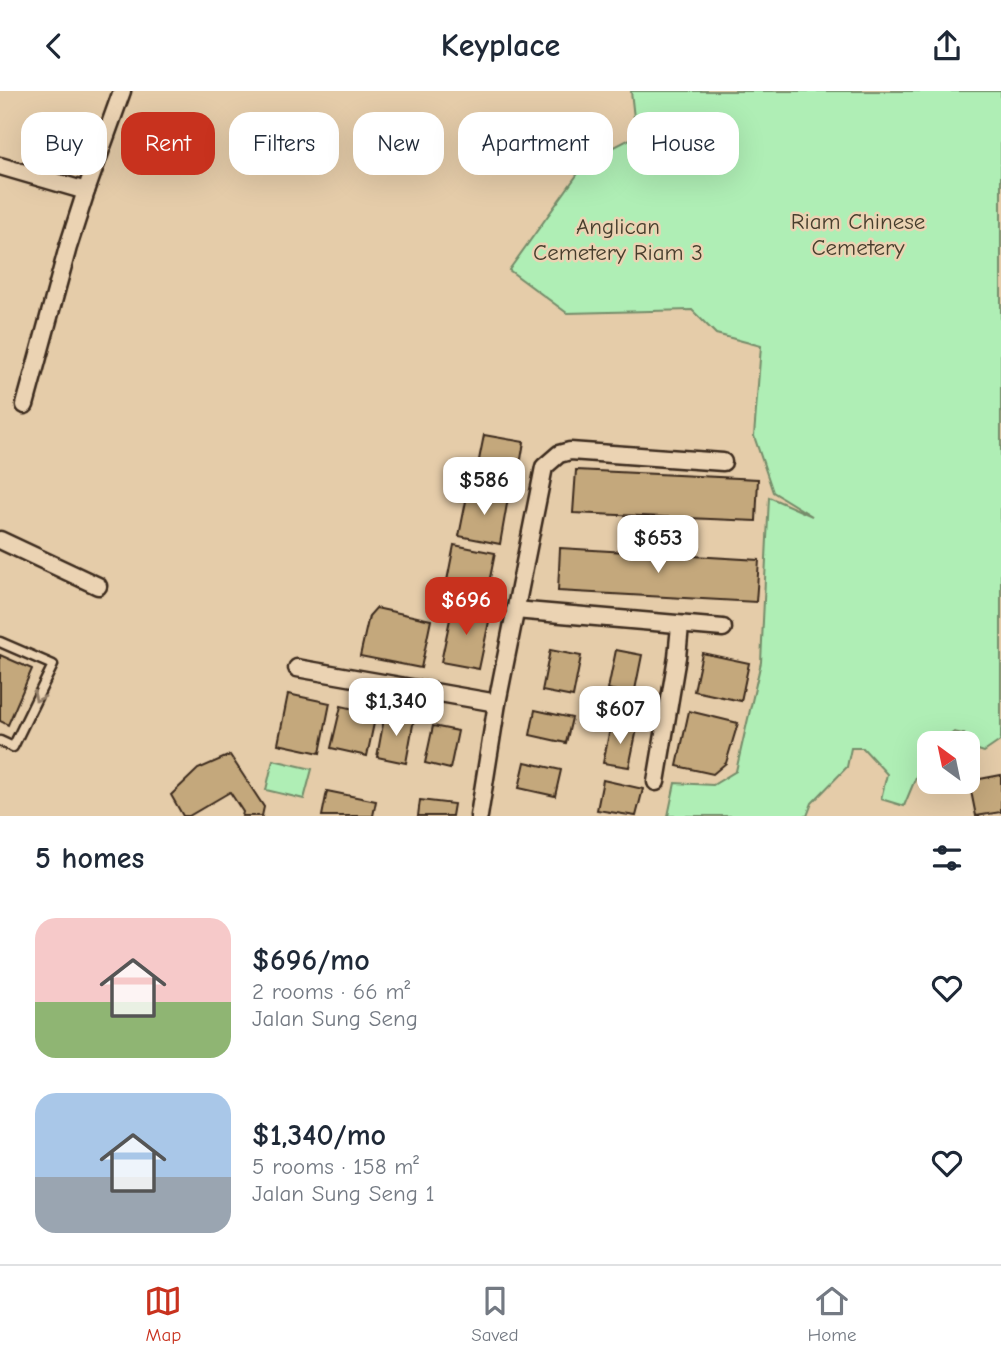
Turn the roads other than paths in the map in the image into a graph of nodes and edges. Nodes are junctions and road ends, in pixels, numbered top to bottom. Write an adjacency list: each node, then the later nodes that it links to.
1 (122, 91): 3 (street)
2 (0, 166): 3 (street)
3 (86, 191): 4 (street)
4 (25, 405)
5 (723, 462): 8 (street)
6 (0, 540): 7 (street)
7 (98, 586)
8 (515, 611): 9 (street); 13 (street)
9 (680, 626): 10 (street); 15 (street)
10 (723, 628)
11 (0, 642): 14 (lane, one-way to 14)
12 (297, 668): 13 (street)
13 (498, 703): 16 (street)
14 (0, 741)
15 (656, 782)
16 (479, 816)

